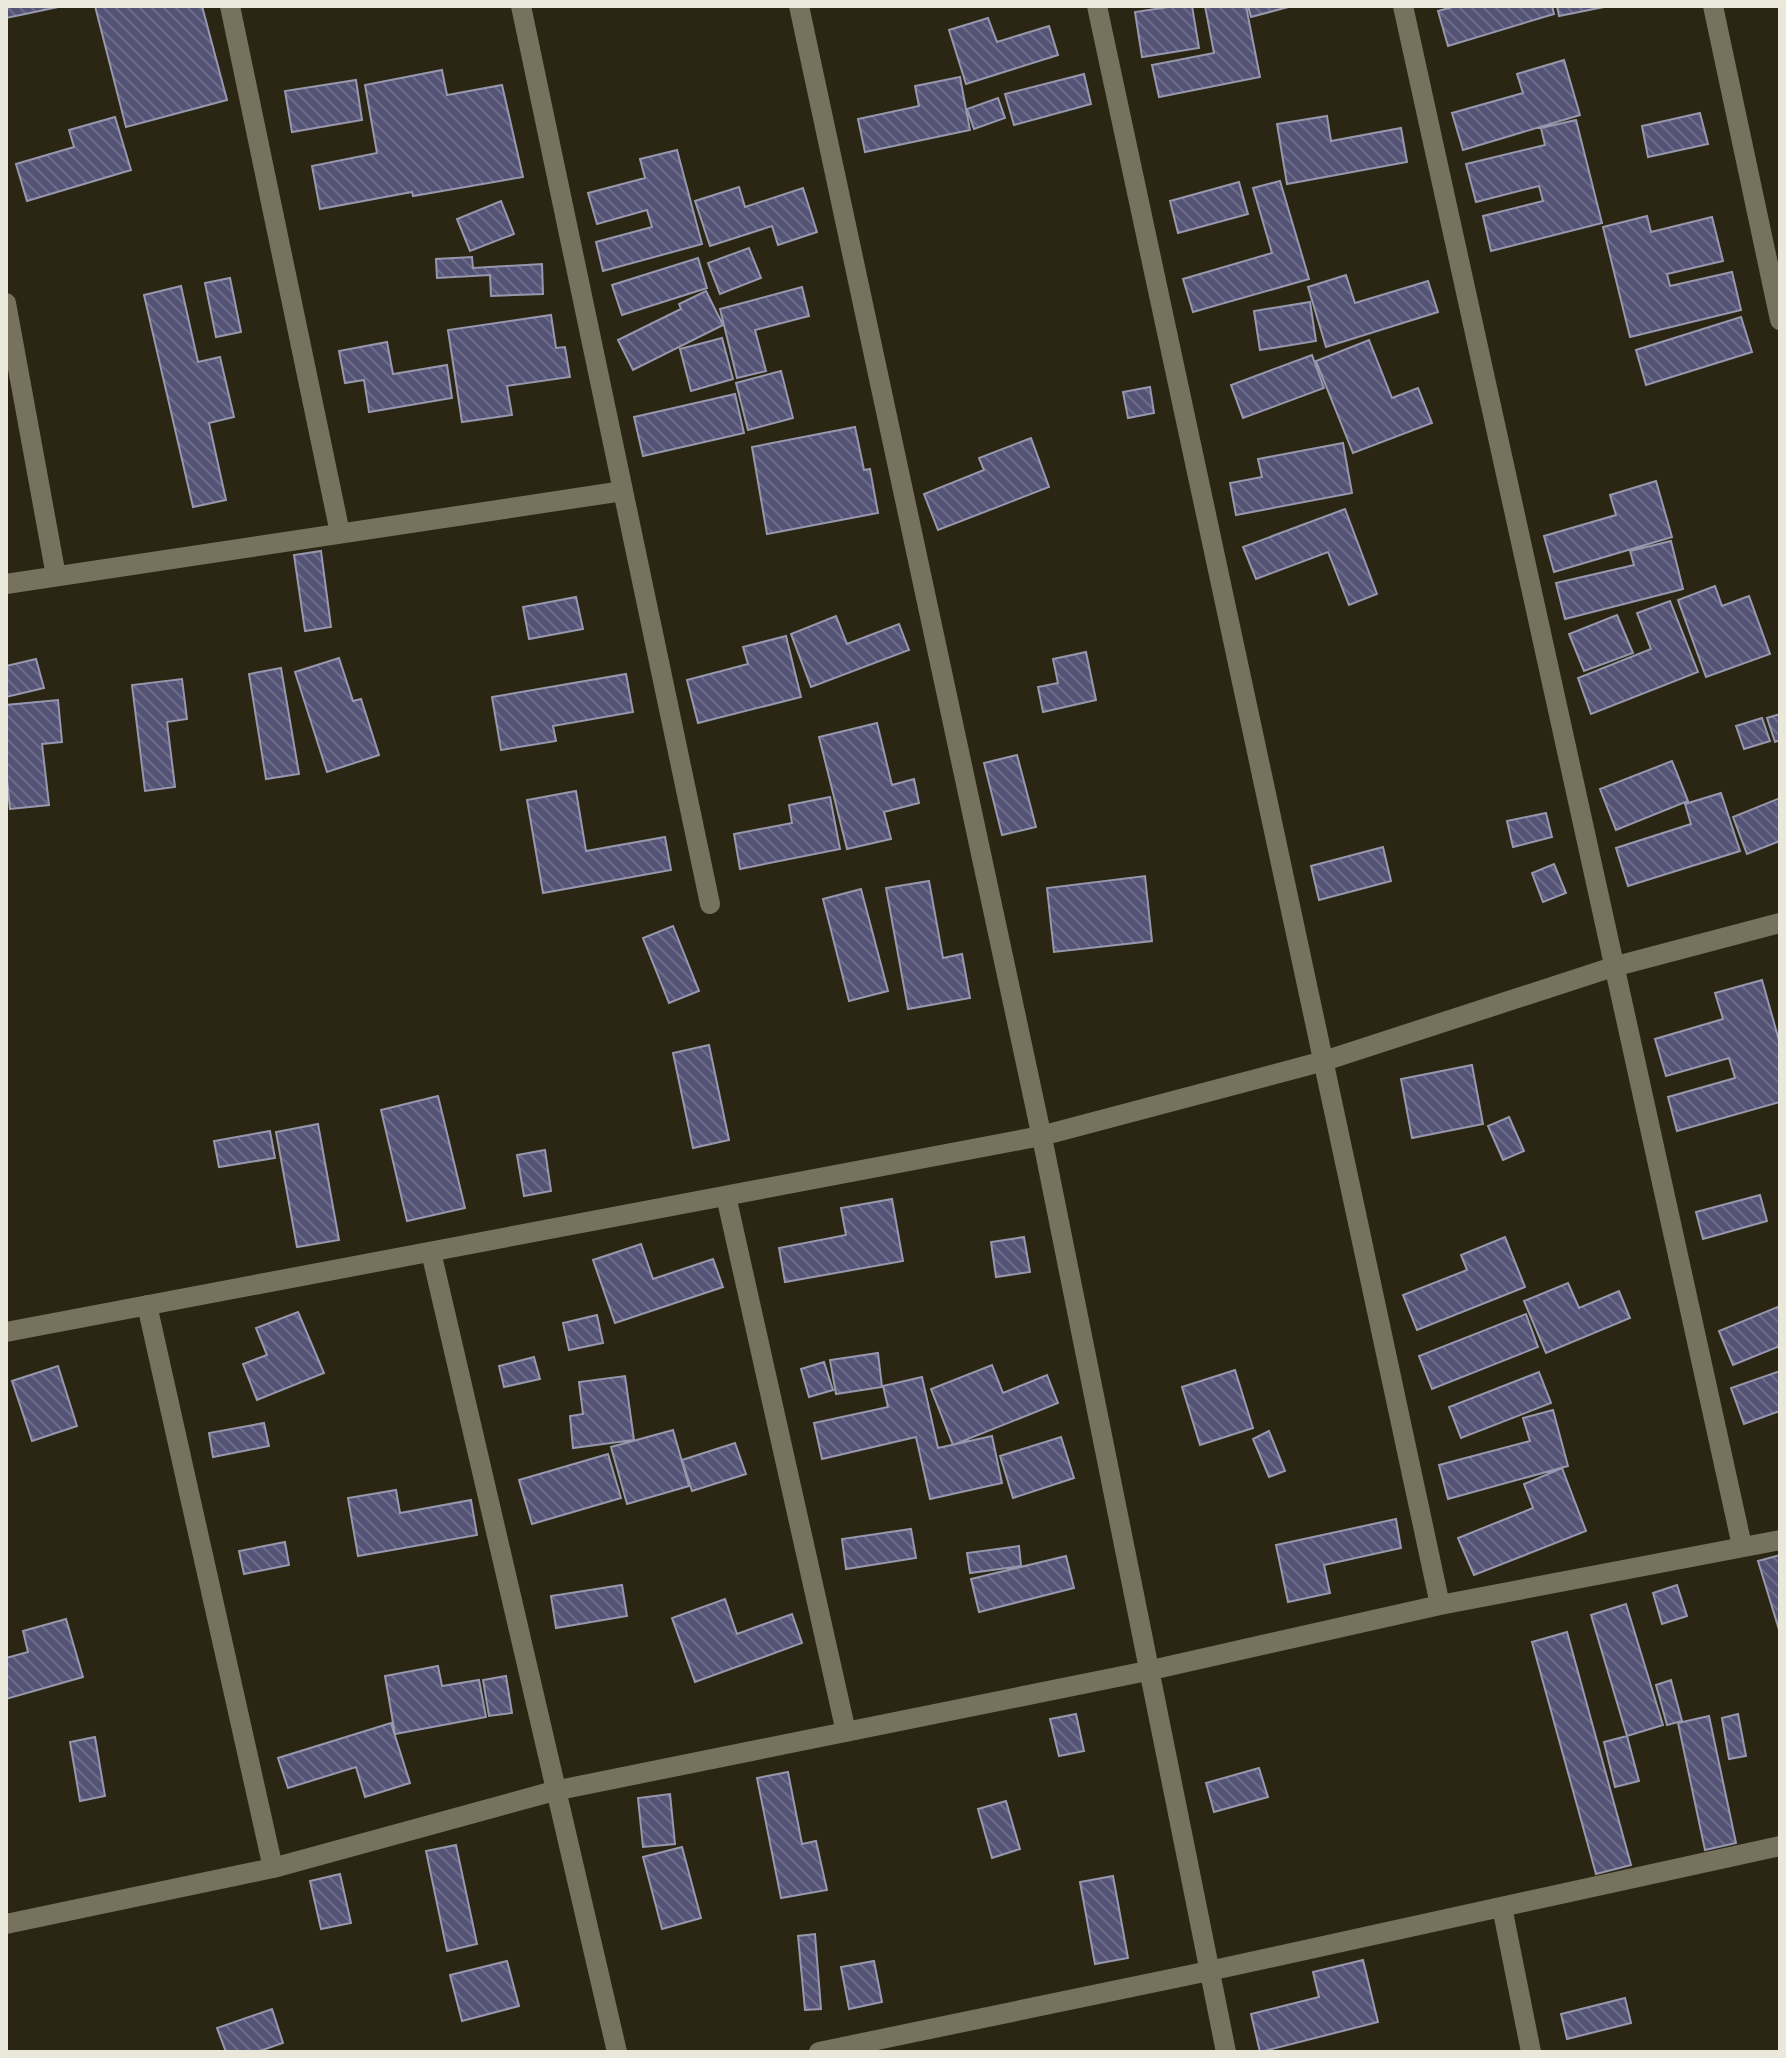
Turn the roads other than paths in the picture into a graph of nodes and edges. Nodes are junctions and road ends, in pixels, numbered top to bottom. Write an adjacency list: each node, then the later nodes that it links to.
1 (230, 6): 11 (street)
2 (521, 6): 10 (street)
3 (799, 6): 18 (street)
4 (1097, 6): 17 (street)
5 (1403, 6): 16 (street)
6 (1713, 6): 8 (street)
7 (6, 303): 9 (street)
8 (1780, 320)
9 (8, 328): 12 (street)
10 (623, 491): 11 (street); 14 (street)
11 (340, 533): 12 (street)
12 (56, 576): 13 (street)
13 (6, 584)
14 (710, 904)
15 (1780, 923): 16 (street)
16 (1613, 967): 17 (street); 24 (street)
17 (1324, 1061): 18 (street); 25 (street)
18 (1041, 1136): 19 (street); 26 (street)
19 (726, 1196): 20 (street); 27 (street)
20 (431, 1252): 21 (street); 28 (street)
21 (147, 1305): 22 (street); 30 (street)
22 (6, 1332)
23 (1780, 1540): 24 (street)
24 (1742, 1546): 25 (street)
25 (1440, 1605): 26 (street)
26 (1147, 1671): 27 (street); 33 (street)
27 (846, 1732): 28 (street)
28 (554, 1791): 30 (street); 35 (street)
29 (1780, 1846): 31 (street)
30 (273, 1868): 32 (street)
31 (1502, 1907): 33 (street); 38 (street)
32 (6, 1924)
33 (1209, 1971): 34 (street); 37 (street)
34 (910, 2043): 36 (street)
35 (617, 2052)
36 (819, 2052)
37 (1226, 2052)
38 (1531, 2052)

